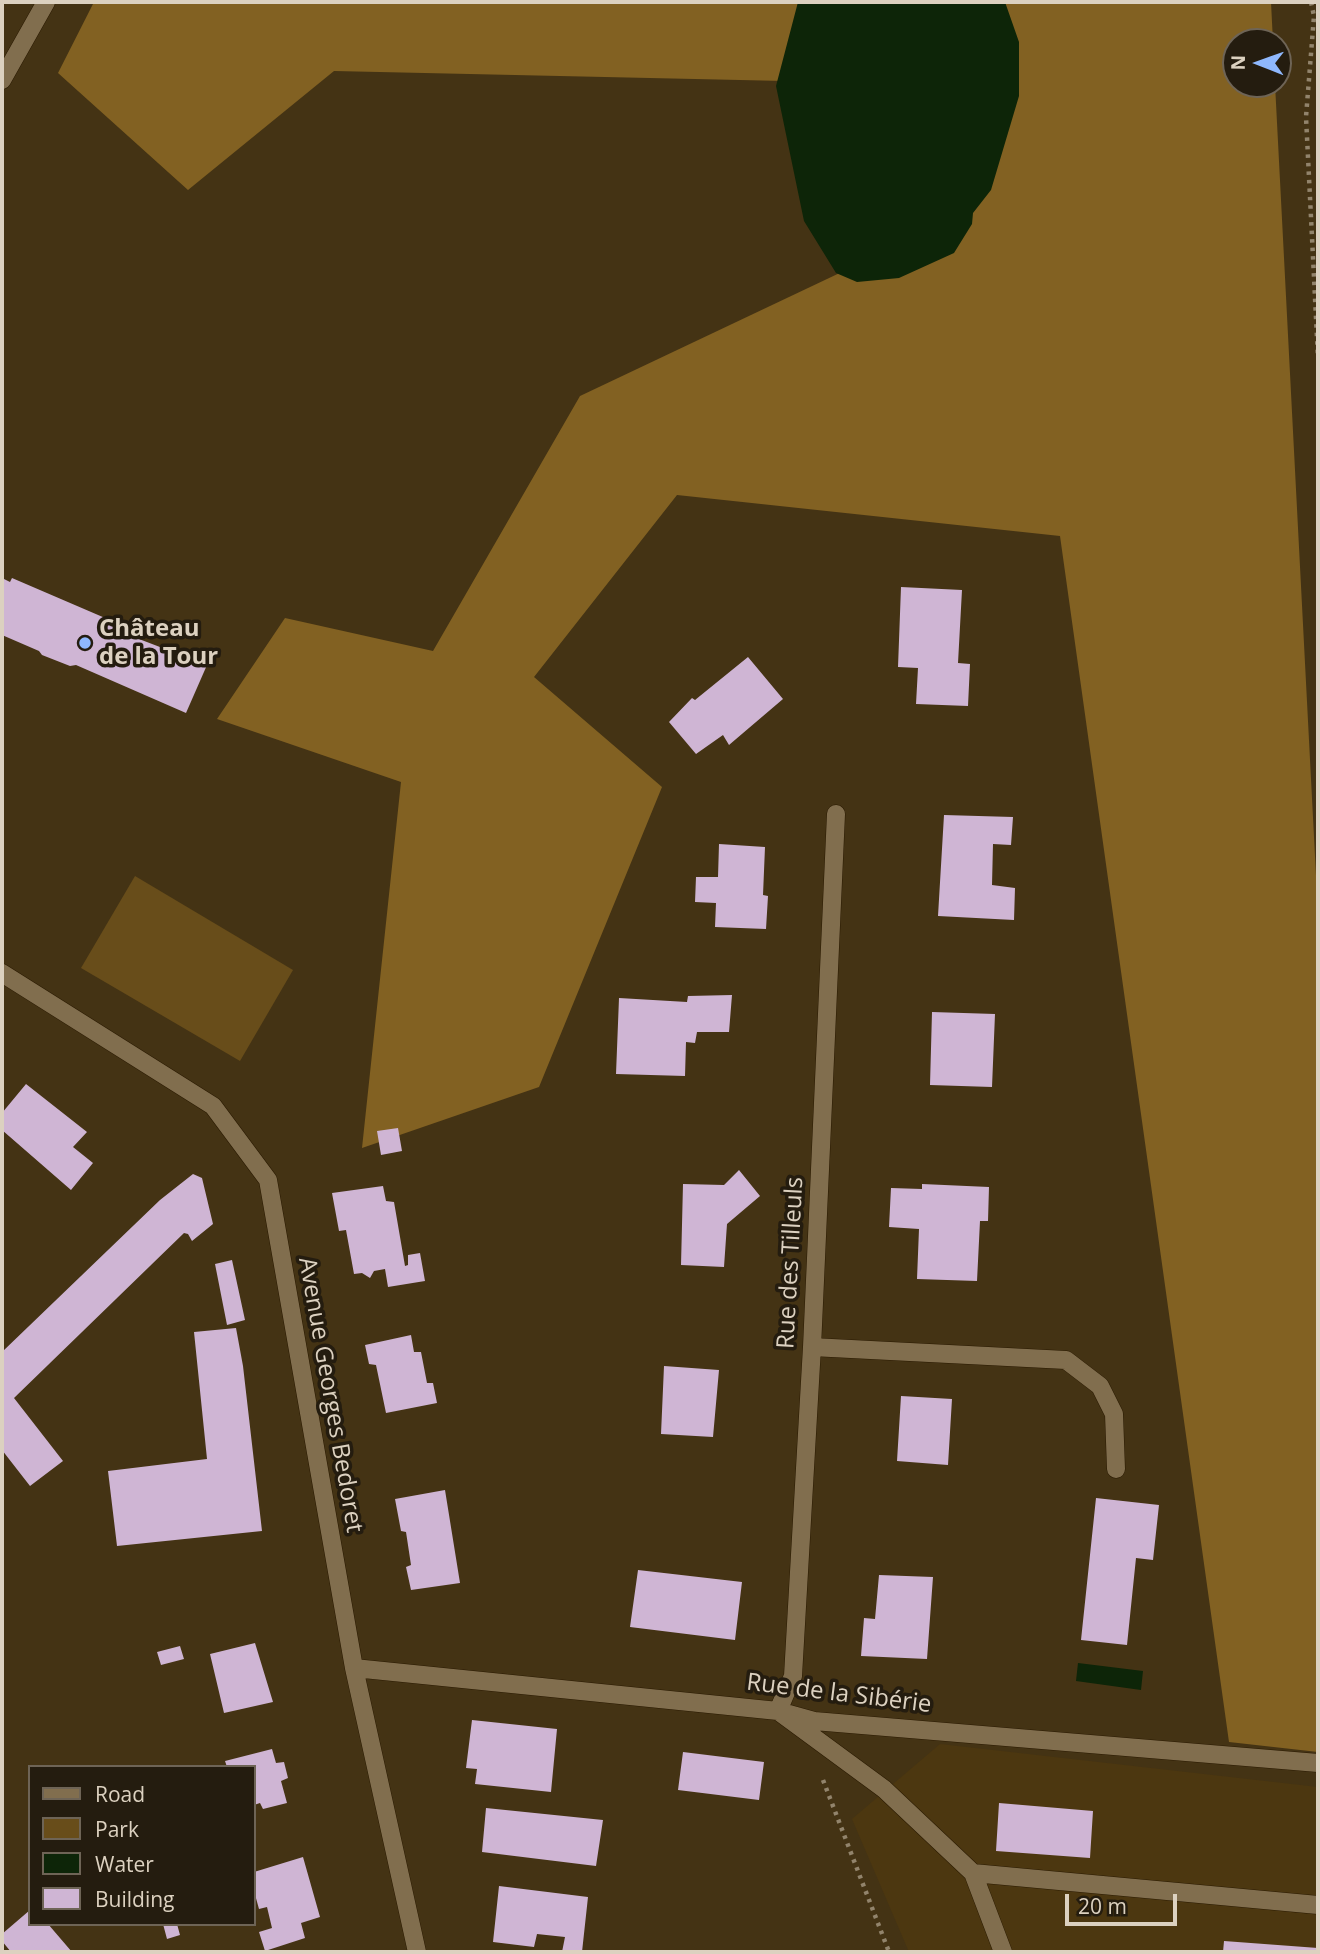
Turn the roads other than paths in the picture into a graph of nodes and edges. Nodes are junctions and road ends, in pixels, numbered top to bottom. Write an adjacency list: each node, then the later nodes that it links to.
1 (46, 2): 2 (street)
2 (2, 80)
3 (836, 814): 5 (street, Rue des Tilleuls)
4 (2, 973): 7 (street, Avenue Georges Bedoret)
5 (812, 1347): 6 (street); 8 (street, Rue des Tilleuls)
6 (1116, 1469)
7 (354, 1668): 8 (street, Rue de la Sibérie); 12 (street, Avenue Georges Bedoret)
8 (778, 1711): 9 (street, Rue de la Sibérie); 10 (street)
9 (1318, 1763)
10 (973, 1873): 11 (street); 13 (street)
11 (1318, 1905)
12 (418, 1952)
13 (1003, 1952)

